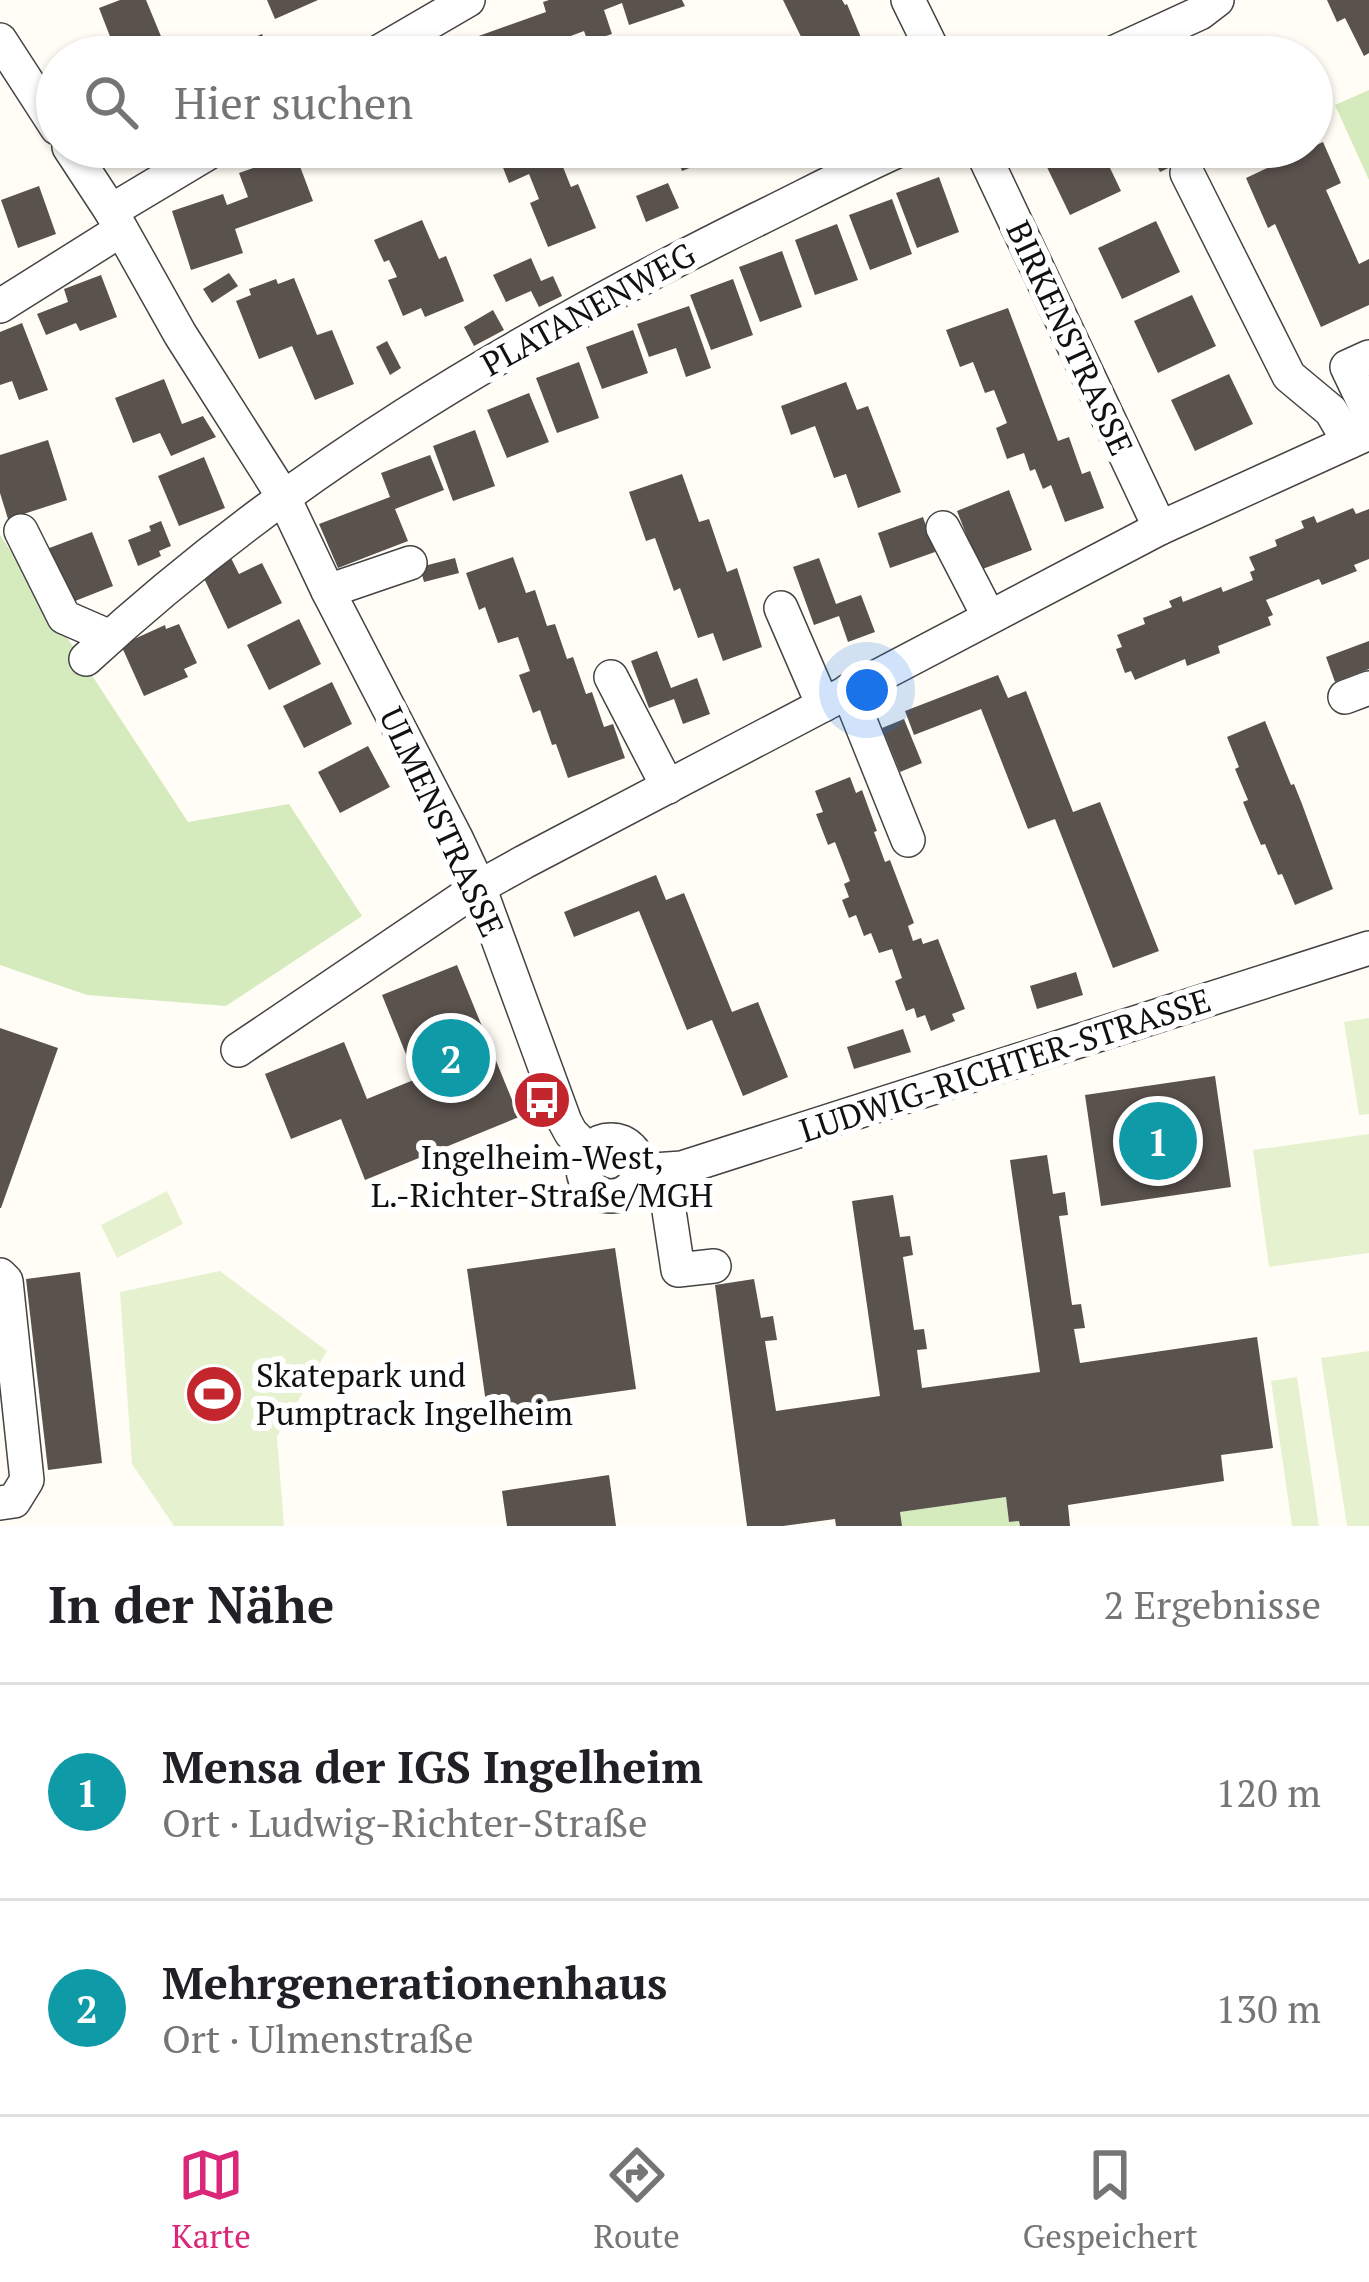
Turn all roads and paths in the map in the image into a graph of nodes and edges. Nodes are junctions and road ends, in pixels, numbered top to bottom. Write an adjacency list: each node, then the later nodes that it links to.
1 (468, 0): 4 (street)
2 (908, 0): 5 (street)
3 (1217, 0): 6 (street)
4 (406, 36)
5 (926, 36)
6 (1150, 36)
7 (0, 40): 8 (street)
8 (36, 96)
9 (82, 168): 14 (street, ULMENSTRASSE)
10 (189, 168): 14 (street)
11 (858, 168): 19 (street, PLATANENWEG)
12 (990, 168): 21 (street, BIRKENSTRASSE)
13 (1187, 173): 18 (street)
14 (116, 221): 15 (street); 19 (street, ULMENSTRASSE)
15 (0, 306)
16 (1369, 357): 17 (street)
17 (1369, 413)
18 (1359, 437): 21 (street)
19 (284, 496): 22 (street); 24 (street, ULMENSTRASSE)
20 (943, 528): 26 (street)
21 (1160, 528): 26 (street)
22 (21, 531)
23 (410, 563): 24 (street)
24 (328, 591): 31 (street, ULMENSTRASSE)
25 (781, 608): 28 (street)
26 (989, 617): 28 (street)
27 (611, 677): 29 (street)
28 (835, 698): 29 (street); 30 (street)
29 (668, 787): 31 (street)
30 (908, 841)
31 (479, 887): 33 (street); 34 (street, ULMENSTRASSE)
32 (1369, 948): 34 (street, LUDWIG-RICHTER-STRASSE)
33 (238, 1050)
34 (651, 1171): 35 (street)
35 (714, 1266)
36 (0, 1275): 37 (street)
37 (0, 1503)

